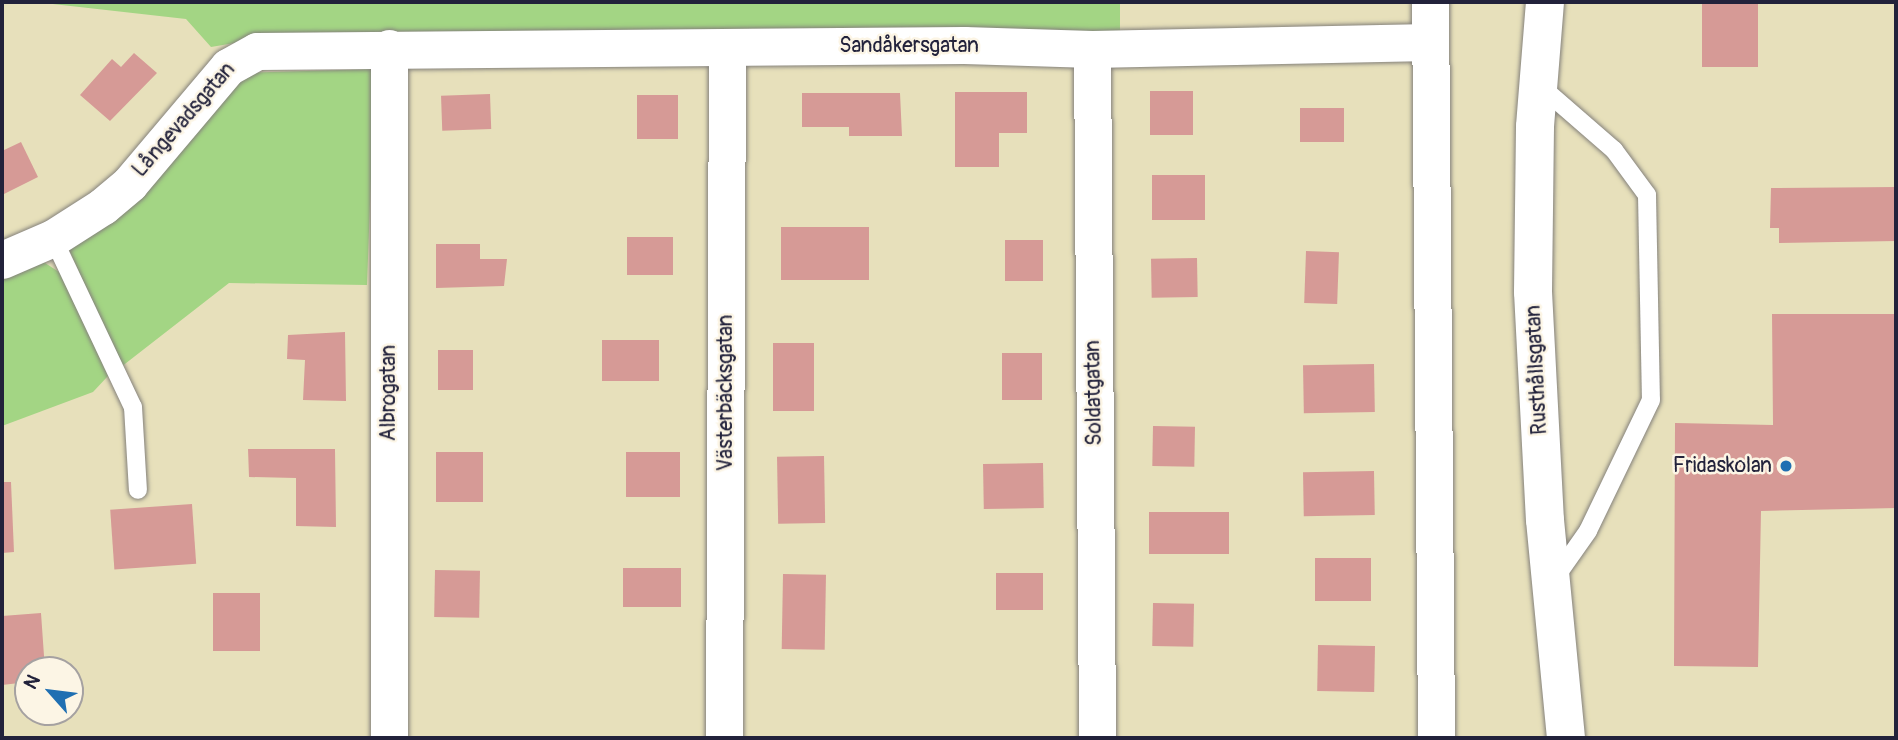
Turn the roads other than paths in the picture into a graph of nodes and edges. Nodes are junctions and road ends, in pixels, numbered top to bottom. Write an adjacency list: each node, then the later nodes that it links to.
1 (1430, 2): 3 (street)
2 (1545, 2): 7 (street, Rusthållsgatan)
3 (1430, 42): 6 (street, Sandåkersgatan); 15 (street)
4 (727, 47): 5 (street, Sandåkersgatan); 6 (street, Sandåkersgatan); 13 (street, Västerbäcksgatan)
5 (389, 48): 8 (street, Långevadsgatan); 12 (street, Albrogatan)
6 (1092, 48): 14 (street, Soldatgatan)
7 (1538, 84): 11 (street, Rusthållsgatan); 11 (lane)
8 (53, 239): 9 (street, Långevadsgatan); 10 (lane)
9 (2, 260)
10 (138, 490)
11 (1551, 583): 16 (street, Rusthållsgatan)
12 (389, 738)
13 (724, 738)
14 (1097, 738)
15 (1436, 738)
16 (1566, 738)

